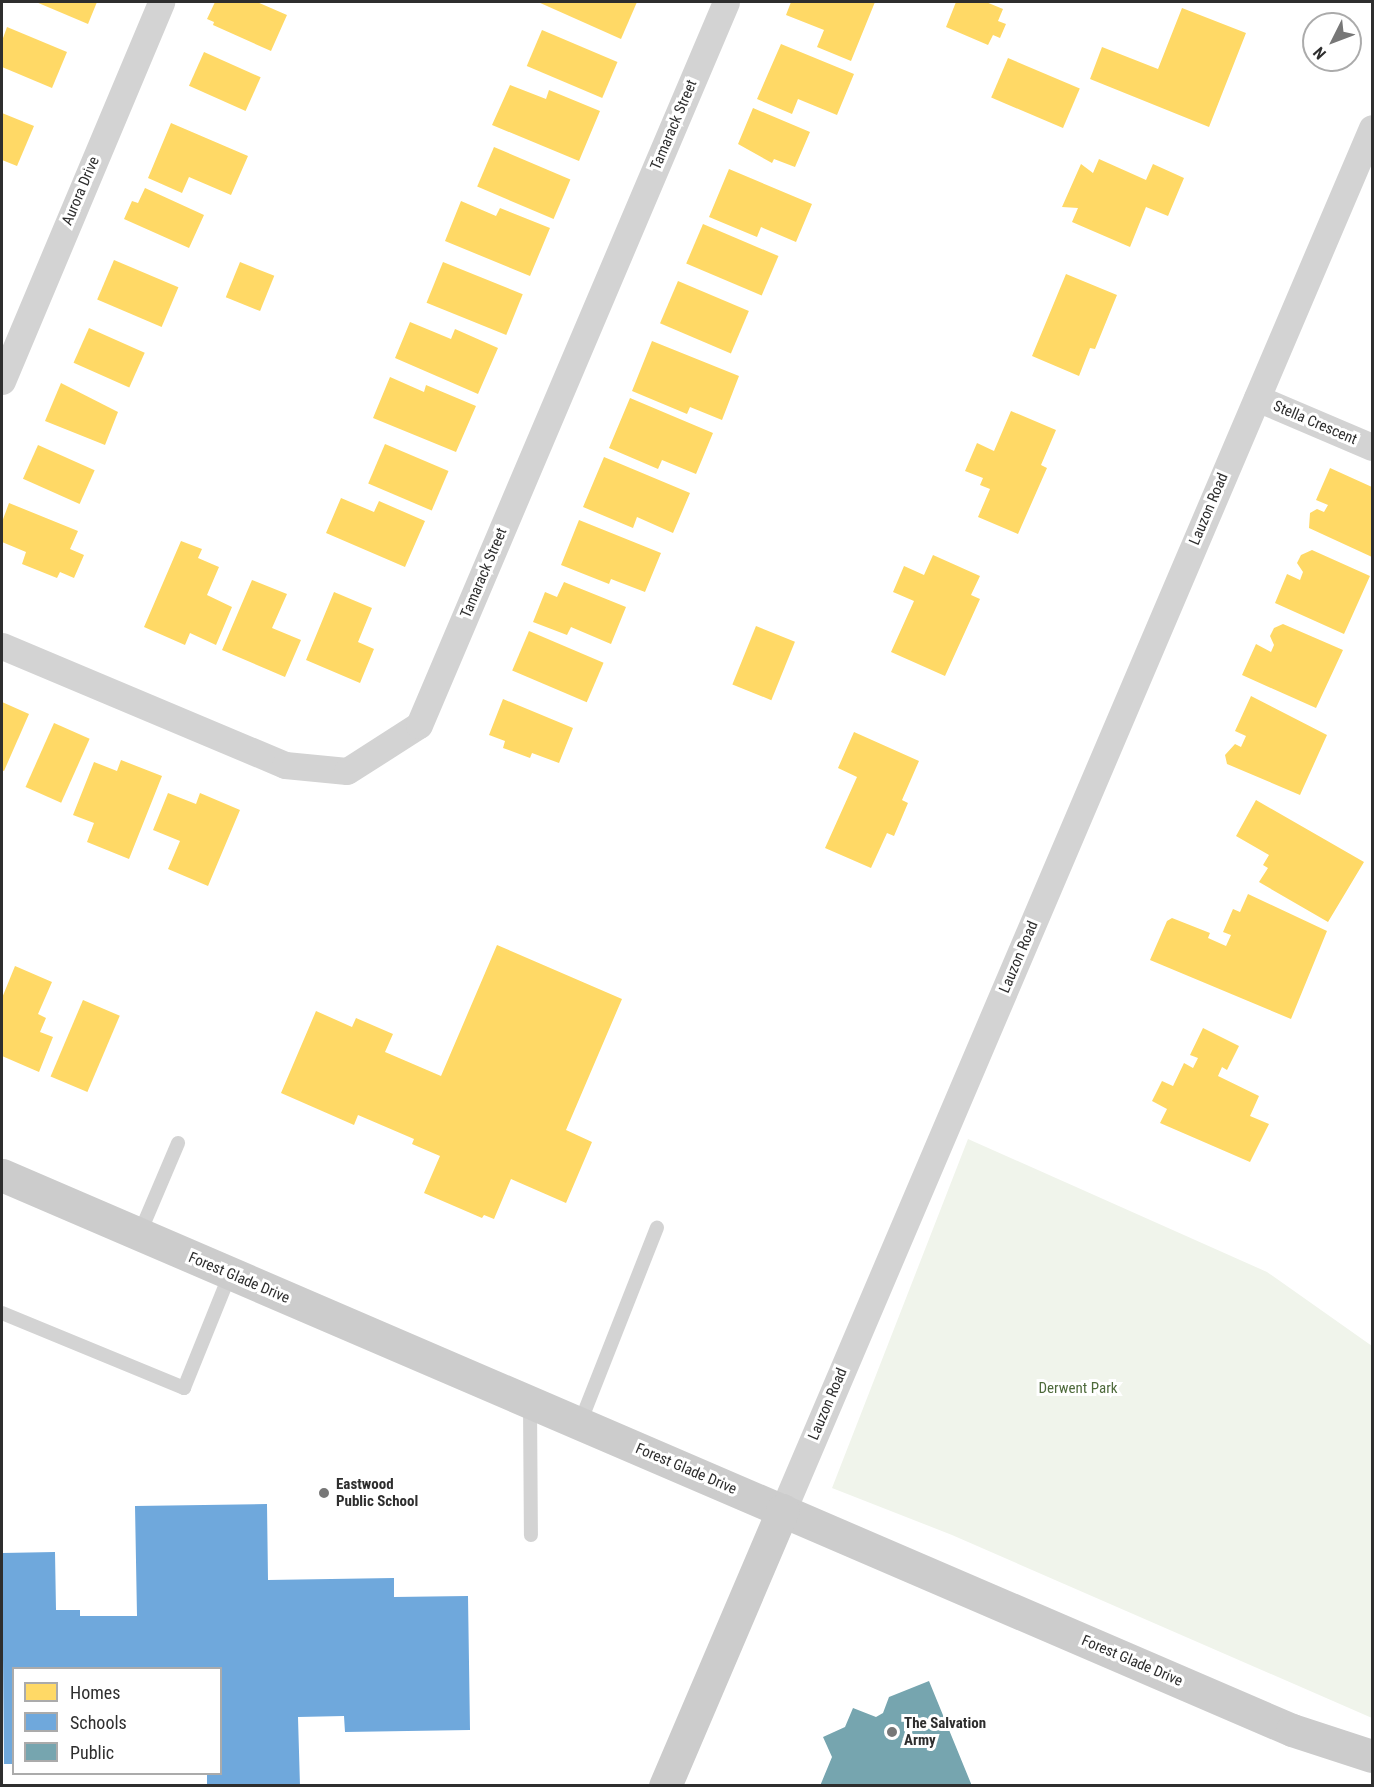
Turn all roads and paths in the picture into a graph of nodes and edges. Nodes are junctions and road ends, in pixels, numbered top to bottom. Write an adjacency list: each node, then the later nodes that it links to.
1 (161, 2): 4 (street, Aurora Drive)
2 (726, 2): 7 (street, Tamarack Street)
3 (1372, 128): 5 (street, Lauzon Road)
4 (2, 381)
5 (1257, 398): 6 (street, Stella Crescent); 16 (street, Lauzon Road)
6 (1372, 447)
7 (2, 646)
8 (178, 1143): 11 (lane)
9 (2, 1175): 11 (street, Forest Glade Drive)
10 (657, 1228): 15 (lane)
11 (139, 1235): 12 (street, Forest Glade Drive)
12 (230, 1274): 13 (lane); 14 (street, Forest Glade Drive)
13 (2, 1314)
14 (530, 1404): 15 (street, Forest Glade Drive); 17 (lane)
15 (580, 1425): 16 (street, Forest Glade Drive)
16 (783, 1510): 18 (street, Forest Glade Drive); 19 (street, Lauzon Road)
17 (531, 1534)
18 (1372, 1756)
19 (665, 1785)

